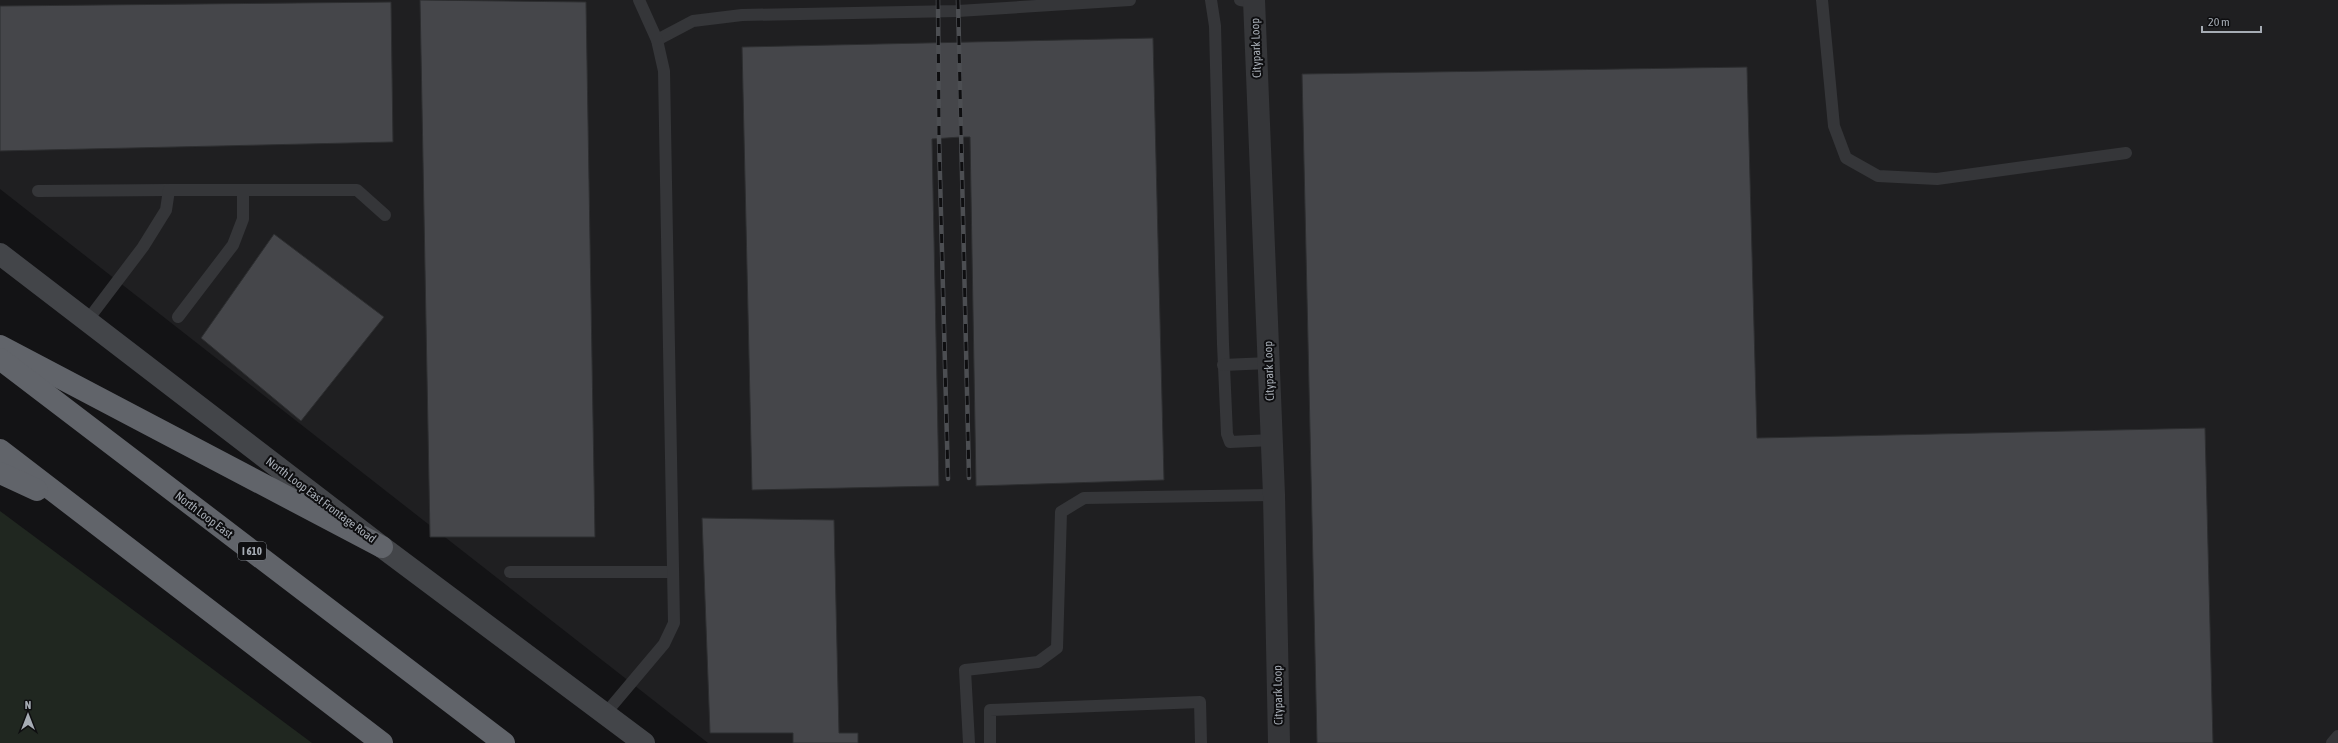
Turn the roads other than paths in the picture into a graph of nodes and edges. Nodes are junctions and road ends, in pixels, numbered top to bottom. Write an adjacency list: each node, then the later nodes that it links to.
1 (639, 0): 6 (lane)
2 (1130, 0): 6 (lane)
3 (1211, 0): 18 (lane)
4 (1822, 0): 7 (lane)
5 (1249, 1): 17 (street, Citypark Loop)
6 (657, 40): 26 (lane)
7 (2126, 153)
8 (169, 190): 9 (lane); 10 (lane); 14 (lane)
9 (243, 190): 11 (lane); 13 (lane)
10 (38, 191)
11 (385, 214)
12 (0, 254): 14 (main road, North Loop East Frontage Road)
13 (178, 317)
14 (87, 321): 24 (main road, North Loop East Frontage Road)
15 (0, 346): 24 (highway)
16 (0, 359): 30 (highway, North Loop East / I 610)
17 (1269, 363): 18 (lane); 19 (street, Citypark Loop)
18 (1224, 364): 19 (lane)
19 (1272, 440): 22 (street, Citypark Loop)
20 (0, 450): 23 (highway)
21 (0, 473): 23 (highway)
22 (1274, 495): 32 (lane); 35 (street, Citypark Loop)
23 (76, 508): 29 (highway)
24 (382, 547): 27 (main road, North Loop East Frontage Road)
25 (510, 572): 26 (lane)
26 (673, 572): 27 (lane)
27 (605, 714): 31 (main road, North Loop East Frontage Road)
28 (2338, 736): 36 (lane)
29 (382, 743)
30 (504, 743)
31 (644, 743)
32 (969, 743)
33 (990, 743): 34 (lane)
34 (1201, 743)
35 (1279, 743)
36 (2332, 743)

